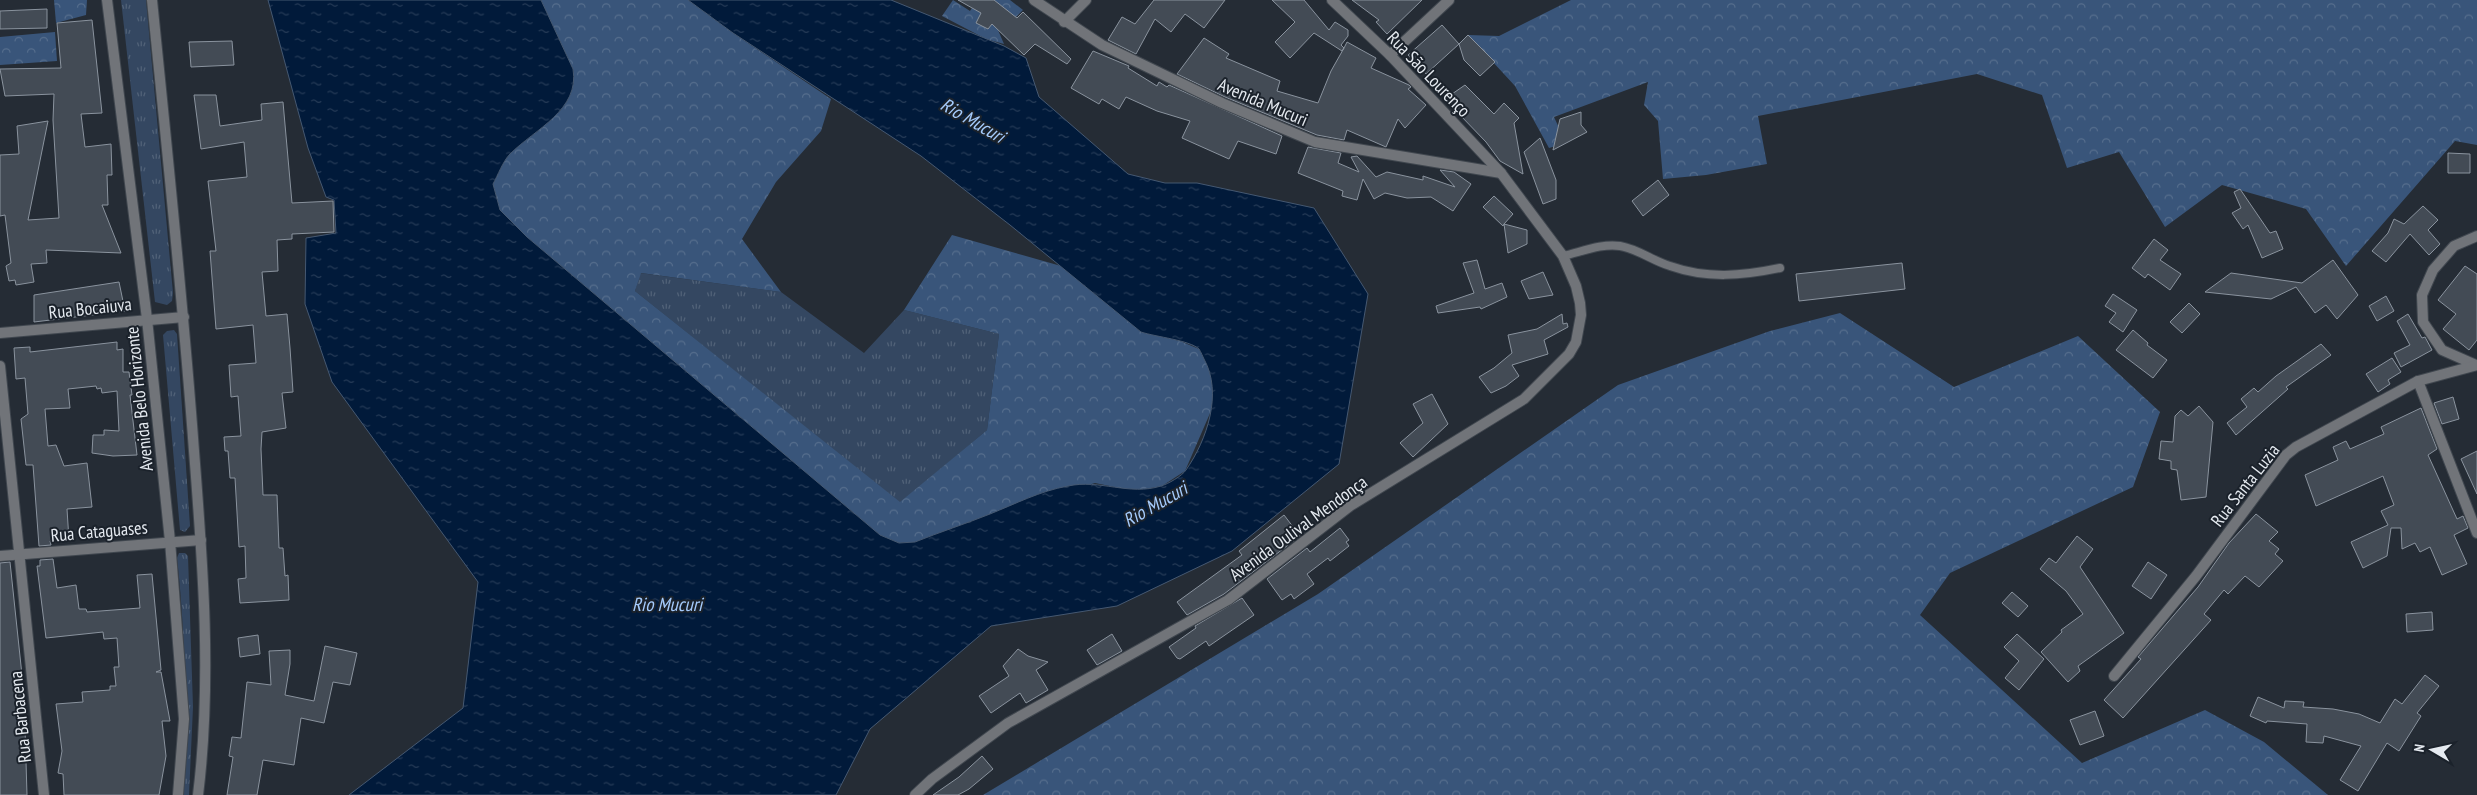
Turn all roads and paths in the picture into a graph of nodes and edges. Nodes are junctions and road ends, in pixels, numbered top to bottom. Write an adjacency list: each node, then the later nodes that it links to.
1 (107, 0): 14 (street, Avenida Belo Horizonte)
2 (152, 0): 13 (street)
3 (1034, 0): 7 (street, Avenida Mucuri)
4 (1086, 0): 7 (street)
5 (1332, 0): 8 (street, Rua São Lourenço)
6 (1449, 0): 8 (street)
7 (1064, 22): 9 (street, Avenida Mucuri)
8 (1390, 55): 9 (street, Rua São Lourenço)
9 (1502, 173): 11 (street, Avenida Oulival Mendonça)
10 (2477, 236): 16 (street)
11 (1563, 256): 12 (lane); 28 (street, Avenida Oulival Mendonça)
12 (1780, 268)
13 (184, 317): 14 (street, Rua Bocaiuva); 20 (street)
14 (147, 319): 15 (street, Rua Bocaiuva); 21 (street, Avenida Belo Horizonte)
15 (0, 334)
16 (2477, 365): 18 (street, Rua Santa Luzia)
17 (0, 366): 22 (street, Rua Barbacena)
18 (2418, 381): 19 (street); 24 (street, Rua Santa Luzia)
19 (2477, 533)
20 (201, 540): 21 (street, Rua Cataguases); 27 (street)
21 (170, 541): 22 (street, Rua Cataguases); 26 (street, Avenida Belo Horizonte)
22 (20, 553): 23 (street, Rua Cataguases); 25 (street, Rua Barbacena)
23 (0, 556)
24 (2114, 676)
25 (44, 795)
26 (178, 795)
27 (198, 795)
28 (915, 795)

